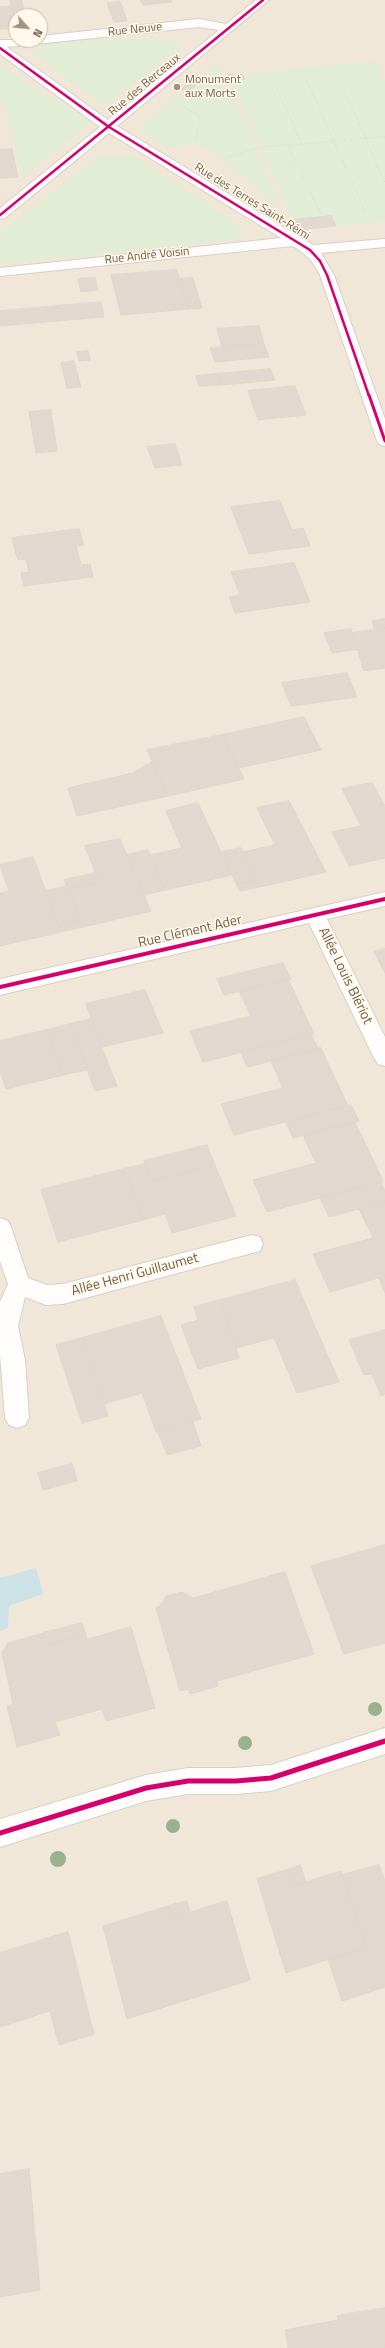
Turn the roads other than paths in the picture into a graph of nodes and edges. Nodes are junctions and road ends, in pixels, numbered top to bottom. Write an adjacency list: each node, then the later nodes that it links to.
1 (263, 0): 2 (street, Rue des Berceaux)
2 (230, 28): 3 (street, Rue Neuve); 5 (street, Rue des Berceaux)
3 (48, 39)
4 (0, 48): 5 (street, Rue des Terres Saint-Rémi)
5 (109, 127): 6 (street, Rue des Berceaux); 7 (street, Rue des Terres Saint-Rémi)
6 (0, 215)
7 (295, 241): 9 (street, Rue des Terres Saint-Rémi); 10 (street, Rue André Voisin)
8 (385, 243): 9 (street)
9 (310, 250): 11 (street, Rue des Terres Saint-Rémi)
10 (0, 272)
11 (385, 441)
12 (385, 899): 13 (street, Rue Clément Ader)
13 (315, 915): 14 (street, Rue Clément Ader); 15 (street, Allée Louis Blériot)
14 (0, 987)
15 (385, 1058)
16 (0, 1227): 18 (street)
17 (252, 1244): 18 (street, Allée Henri Guillaumet)
18 (18, 1284): 19 (street)
19 (17, 1418)
20 (385, 1741): 21 (street)
21 (0, 1833)

